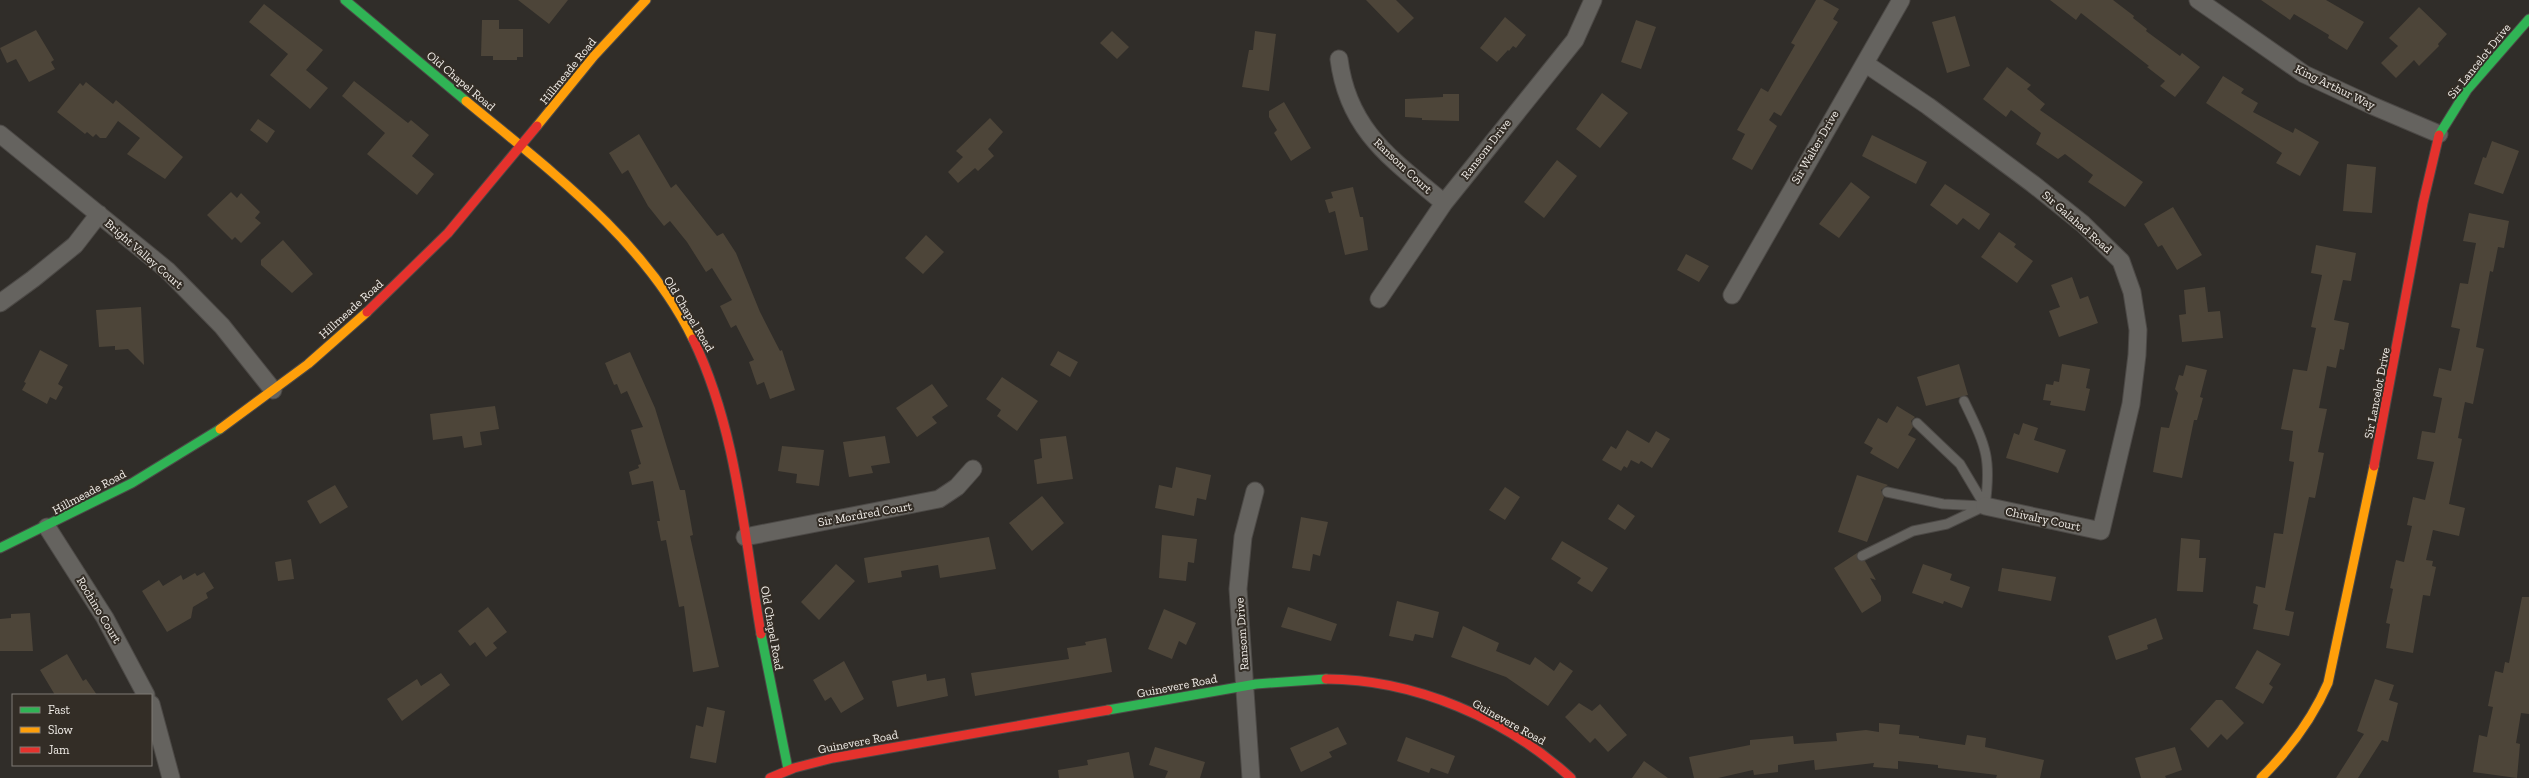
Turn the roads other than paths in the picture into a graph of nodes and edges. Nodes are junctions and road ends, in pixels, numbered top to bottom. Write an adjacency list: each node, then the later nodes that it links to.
1 (345, 0): 11 (street, Old Chapel Road)
2 (646, 0): 11 (street, Hillmeade Road)
3 (1593, 0): 12 (street, Ransom Drive)
4 (1901, 0): 8 (street, Sir Walter Drive)
5 (2198, 0): 10 (street, King Arthur Way)
6 (2529, 19): 10 (street, Sir Lancelot Drive)
7 (1339, 59): 12 (street, Ransom Court)
8 (1866, 64): 14 (street, Sir Walter Drive); 25 (street, Sir Galahad Road)
9 (0, 134): 13 (street, Bright Valley Court)
10 (2439, 134): 37 (street, Sir Lancelot Drive)
11 (522, 148): 17 (street, Hillmeade Road); 26 (street, Old Chapel Road)
12 (1444, 203): 15 (street, Ransom Drive)
13 (99, 214): 16 (street); 17 (street, Bright Valley Court)
14 (1732, 295)
15 (1378, 299)
16 (0, 303)
17 (273, 390): 24 (street, Hillmeade Road)
18 (1964, 401): 23 (lane)
19 (1917, 423): 23 (lane)
20 (973, 469): 26 (street, Sir Mordred Court)
21 (1255, 491): 29 (street, Ransom Drive)
22 (1888, 492): 23 (lane)
23 (1985, 506): 25 (street, Chivalry Court); 28 (lane)
24 (47, 527): 27 (street, Hillmeade Road); 30 (street, Rochino Court)
25 (2101, 531)
26 (745, 538): 32 (street, Old Chapel Road)
27 (0, 548)
28 (1862, 556)
29 (1246, 685): 32 (street, Guinevere Road); 35 (street, Ransom Drive); 36 (street, Guinevere Road)
30 (145, 694)
31 (152, 708): 33 (street)
32 (788, 769): 34 (street, Guinevere Road)
33 (172, 778)
34 (770, 778)
35 (1251, 778)
36 (1571, 778)
37 (2261, 778)

